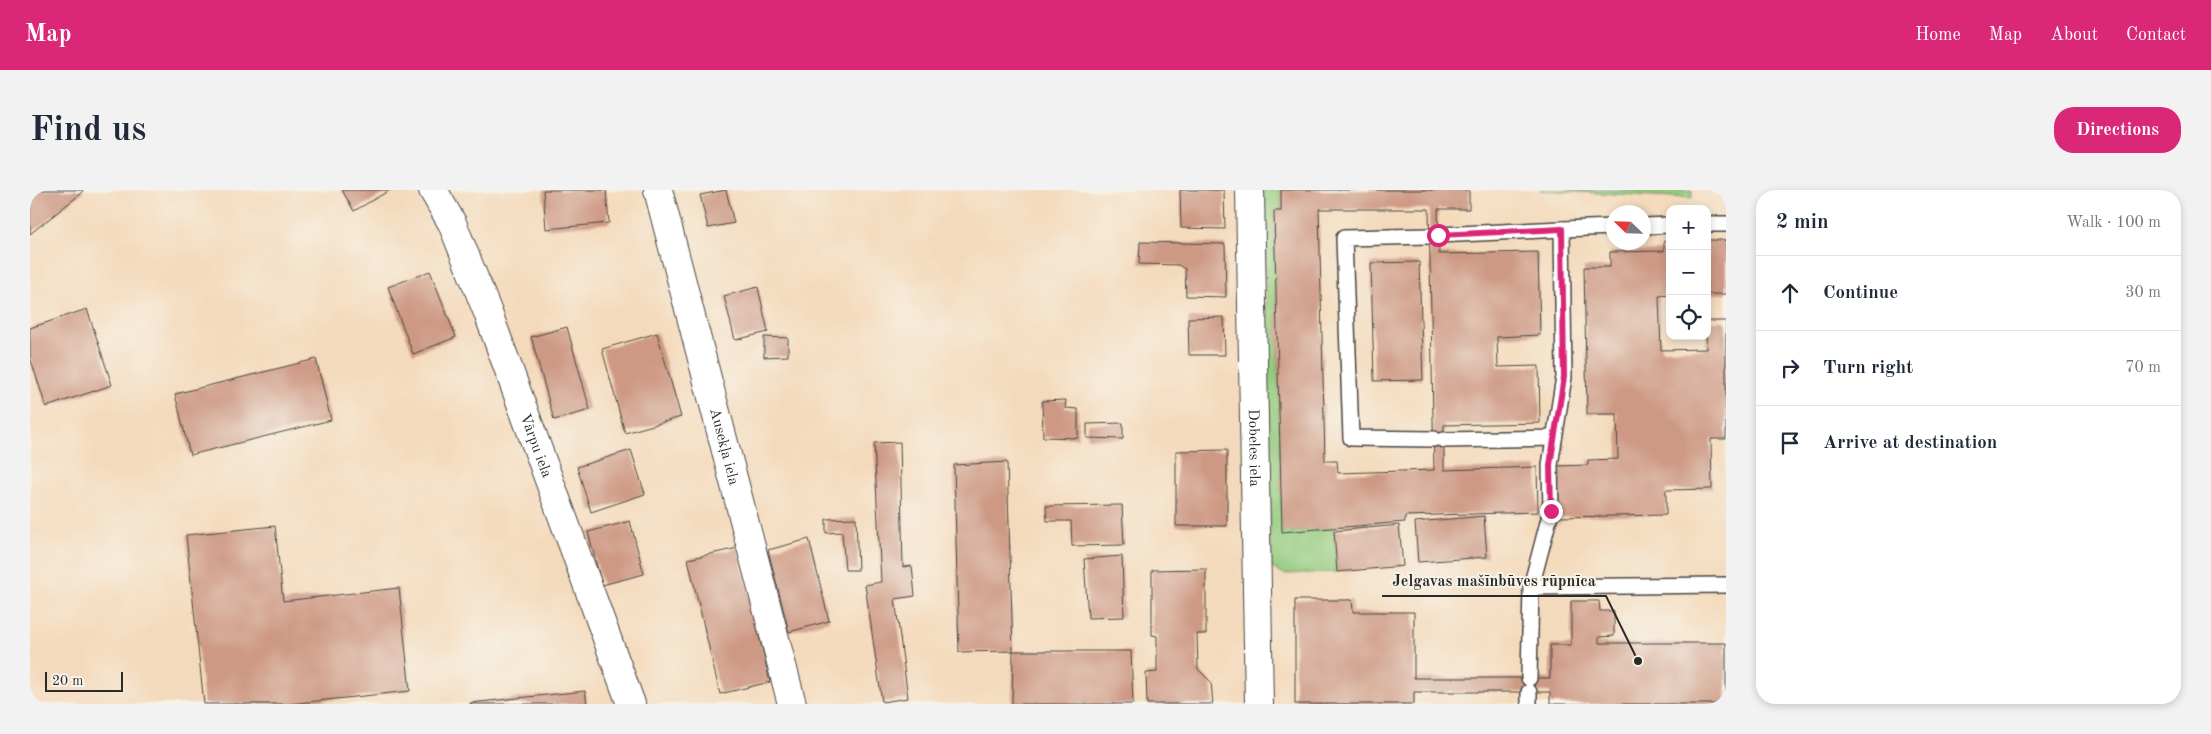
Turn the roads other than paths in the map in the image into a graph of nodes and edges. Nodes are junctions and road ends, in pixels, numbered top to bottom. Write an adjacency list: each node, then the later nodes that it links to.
1 (433, 190): 14 (street, Vārpu iela)
2 (658, 190): 15 (street, Ausekļa iela)
3 (1250, 190): 16 (street, Dobeles iela)
4 (1711, 224): 5 (lane)
5 (1726, 224)
6 (1666, 225): 7 (lane)
7 (1651, 226)
8 (1606, 227): 9 (lane)
9 (1562, 229): 10 (lane); 10 (lane)
10 (1554, 438): 12 (lane)
11 (1726, 585): 12 (lane)
12 (1531, 587): 13 (lane)
13 (1529, 691)
14 (631, 704)
15 (792, 704)
16 (1259, 704)

